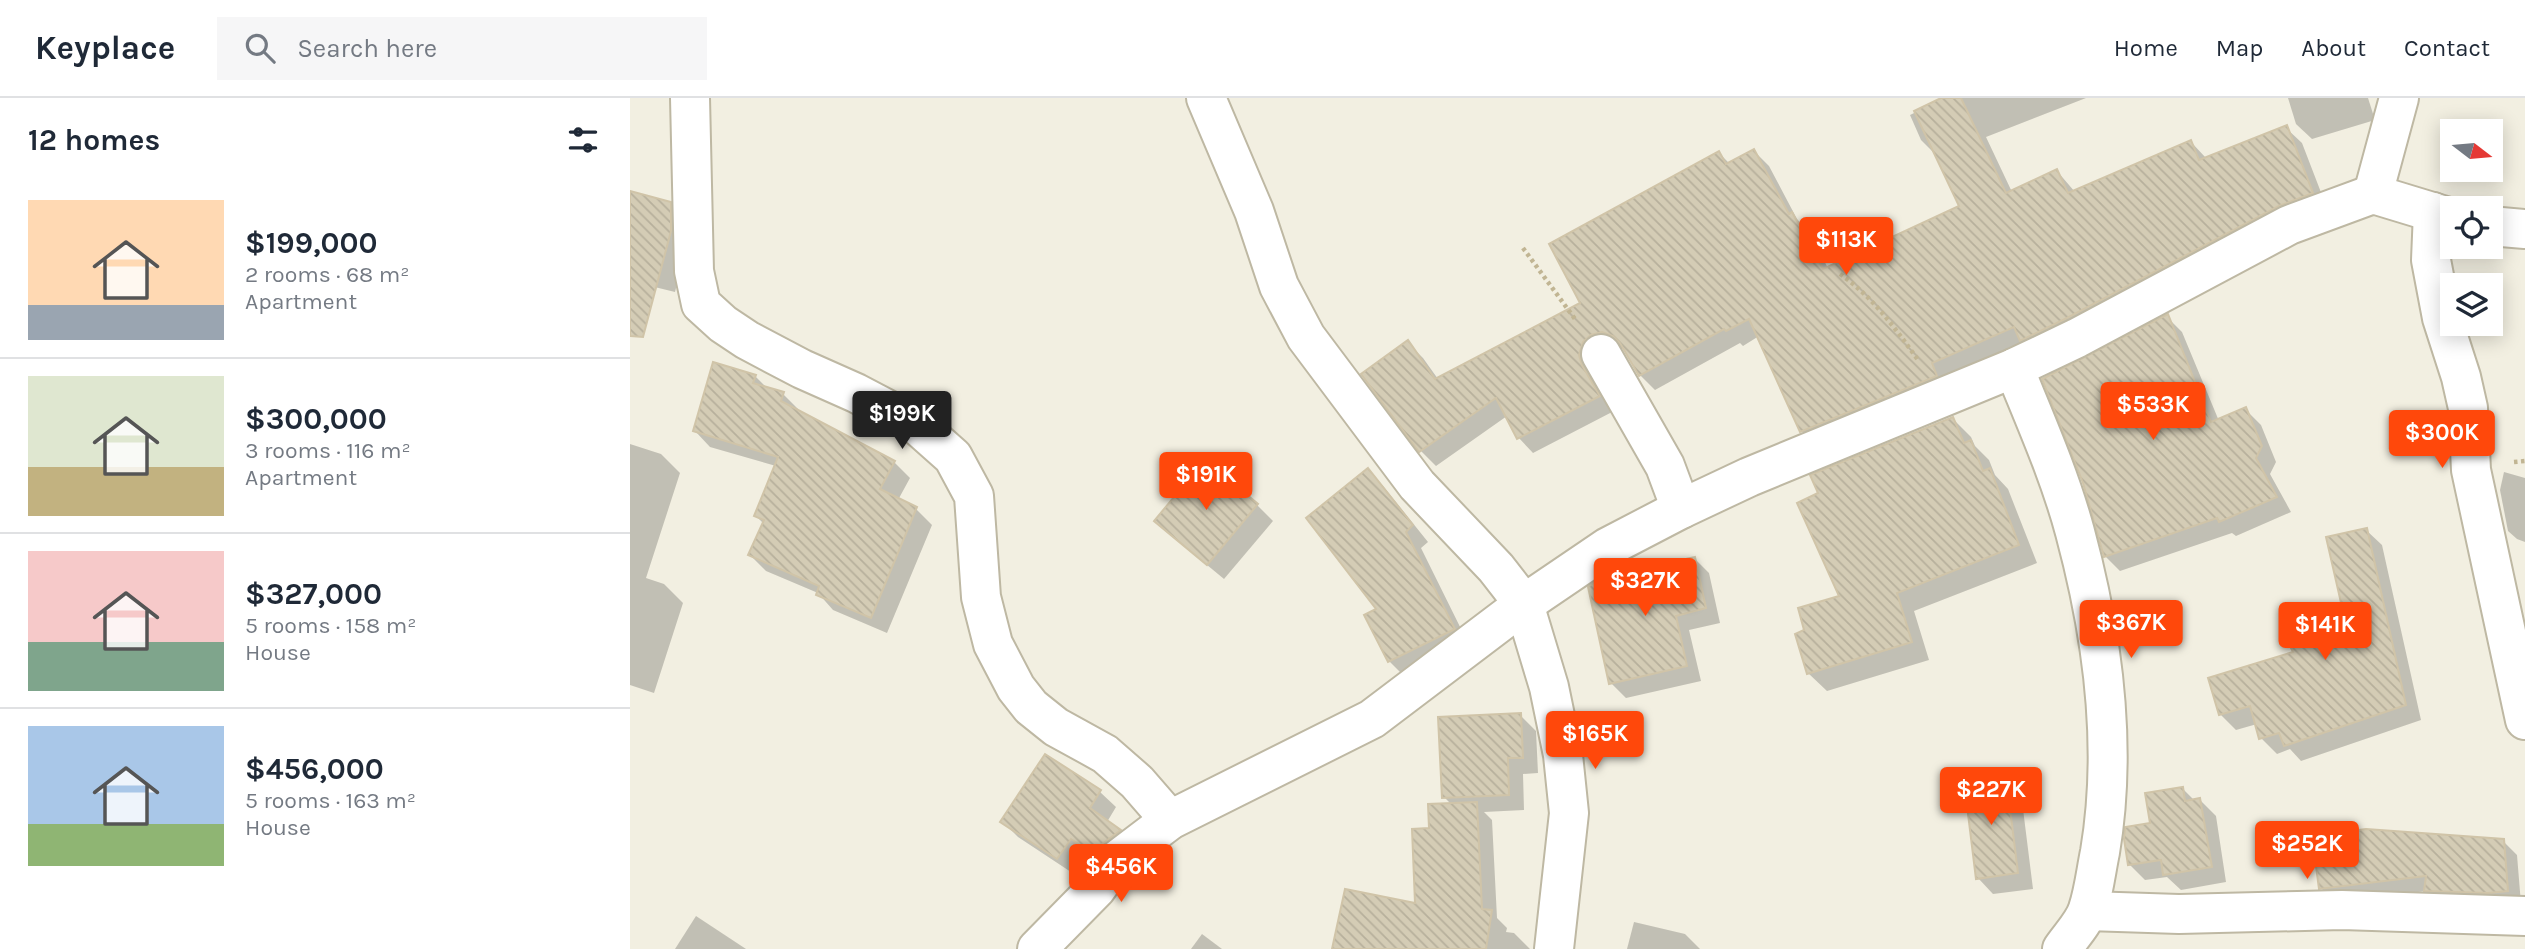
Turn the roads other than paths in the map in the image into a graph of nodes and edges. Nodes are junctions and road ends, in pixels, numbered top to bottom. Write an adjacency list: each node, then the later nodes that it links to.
1 (690, 98): 14 (street)
2 (1206, 98): 12 (street)
3 (2399, 98): 4 (street)
4 (2373, 194): 5 (street); 10 (street)
5 (2440, 214)
6 (2440, 223): 13 (street)
7 (2503, 227): 8 (street)
8 (2525, 229)
9 (1601, 354): 11 (street)
10 (2014, 368): 11 (street); 15 (street)
11 (1681, 509): 12 (street)
12 (1524, 604): 14 (street); 18 (street)
13 (2525, 720)
14 (1170, 820): 17 (street)
15 (2088, 911): 16 (street); 19 (street)
16 (2525, 916)
17 (1037, 949)
18 (1554, 949)
19 (2062, 949)

